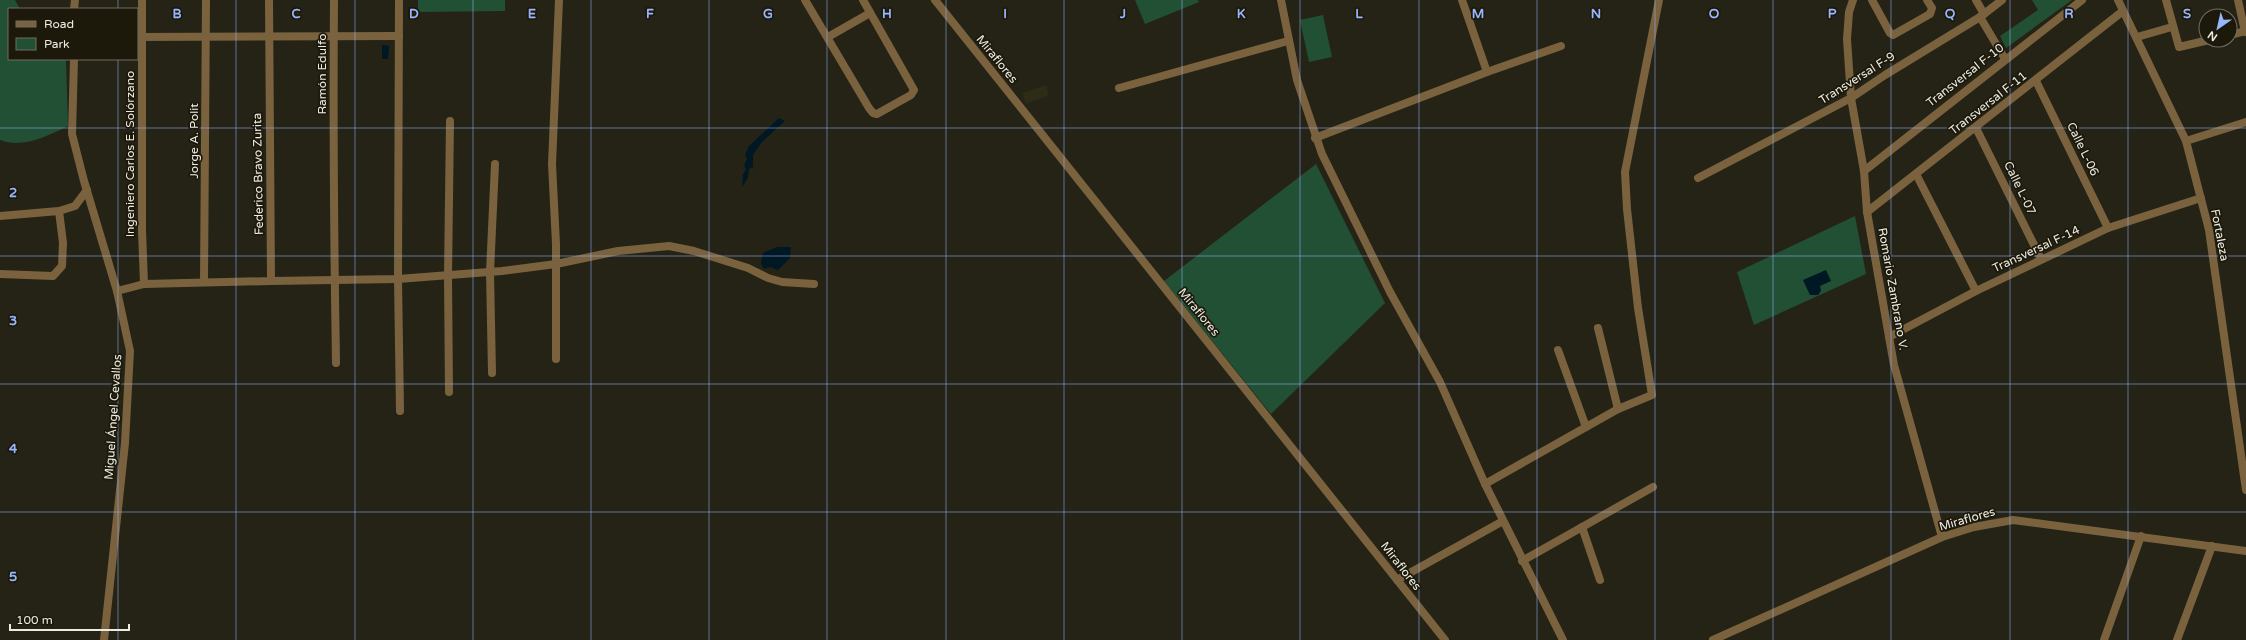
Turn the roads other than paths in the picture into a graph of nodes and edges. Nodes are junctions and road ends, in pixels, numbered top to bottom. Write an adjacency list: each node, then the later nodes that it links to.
1 (142, 0): 29 (street, Ingeniero Carlos E. Solórzano)
2 (206, 0): 30 (street, Jorge A. Polit)
3 (269, 0): 31 (street, Federico Bravo Zurita)
4 (334, 0): 27 (street, Ramón Edulfo)
5 (399, 0): 28 (street)
6 (559, 0): 59 (street)
7 (805, 0): 32 (street)
8 (862, 0): 23 (street)
9 (935, 0): 91 (street, Miraflores)
10 (1281, 0): 34 (street)
11 (1462, 0): 39 (street)
12 (1659, 0): 78 (street)
13 (1853, 0): 42 (street, Romario Zambrano V.)
14 (1872, 0): 15 (street)
15 (1926, 0)
16 (1976, 0): 24 (street)
17 (2002, 0): 24 (street, Transversal F-9)
18 (2082, 0): 37 (street, Transversal F-10)
19 (2118, 0): 22 (street, Fortaleza)
20 (2166, 0): 25 (street)
21 (2238, 0): 26 (street)
22 (2124, 11): 33 (street, Fortaleza); 40 (street, Transversal F-11)
23 (870, 12): 32 (street); 32 (street)
24 (1982, 16): 37 (street); 42 (street, Transversal F-9)
25 (2172, 27): 33 (street); 35 (street)
26 (2245, 31)
27 (334, 36): 28 (street); 31 (street); 64 (street, Ramón Edulfo)
28 (399, 36): 63 (street)
29 (139, 37): 30 (street); 67 (street, Ingeniero Carlos E. Solórzano)
30 (206, 37): 31 (street); 66 (street, Jorge A. Polit)
31 (268, 37): 65 (street, Federico Bravo Zurita)
32 (828, 37)
33 (2137, 37): 47 (street, Fortaleza)
34 (1288, 40): 41 (street); 46 (street)
35 (2198, 43)
36 (1561, 46): 39 (street)
37 (2005, 59): 49 (street, Transversal F-10)
38 (74, 60): 52 (street, Miguel Ángel Cevallos)
39 (1487, 72): 46 (street)
40 (2036, 80): 45 (street, Transversal F-11); 57 (street, Calle L-06)
41 (1119, 88)
42 (1851, 98): 49 (street, Romario Zambrano V.); 51 (street, Transversal F-9)
43 (450, 121): 62 (street)
44 (2246, 122): 47 (street)
45 (1976, 128): 50 (street, Transversal F-11); 58 (street, Calle L-07)
46 (1315, 138): 81 (street)
47 (2186, 140): 53 (street, Fortaleza)
48 (494, 164): 60 (street)
49 (1864, 171): 55 (street, Romario Zambrano V.)
50 (1916, 174): 55 (street, Transversal F-11); 70 (street)
51 (1698, 178)
52 (87, 190): 54 (street); 69 (street, Miguel Ángel Cevallos)
53 (2201, 198): 57 (street, Transversal F-14); 83 (street, Fortaleza)
54 (59, 211): 56 (street); 61 (street)
55 (1867, 212): 72 (street, Romario Zambrano V.)
56 (0, 216)
57 (2108, 228): 58 (street, Transversal F-14)
58 (2041, 259): 70 (street, Transversal F-14)
59 (556, 264): 60 (street); 68 (street); 74 (street)
60 (490, 272): 62 (street); 76 (street)
61 (0, 274)
62 (448, 276): 63 (street); 77 (street)
63 (398, 279): 64 (street); 79 (street)
64 (335, 280): 65 (street); 75 (street, Ramón Edulfo)
65 (271, 281): 66 (street)
66 (204, 282): 67 (street)
67 (144, 284): 69 (street)
68 (814, 284)
69 (117, 291): 93 (street, Miguel Ángel Cevallos)
70 (1976, 292): 72 (street, Transversal F-14)
71 (1598, 328): 78 (street)
72 (1889, 337): 87 (street, Romario Zambrano V.)
73 (1558, 350): 80 (street)
74 (556, 359)
75 (336, 363)
76 (492, 373)
77 (449, 392)
78 (1618, 409): 80 (street)
79 (400, 411)
80 (1586, 426): 81 (street)
81 (1485, 484): 84 (street)
82 (1653, 487): 85 (street)
83 (2246, 490)
84 (1503, 521): 90 (street); 91 (street)
85 (1582, 527): 90 (street); 92 (street)
86 (2142, 536): 87 (street, Miraflores); 88 (street, Miraflores); 97 (street)
87 (1942, 537): 96 (street, Miraflores)
88 (2212, 546): 89 (street, Miraflores); 98 (street)
89 (2246, 551)
90 (1522, 561): 95 (street)
91 (1397, 580): 94 (street, Miraflores)
92 (1600, 580)
93 (104, 640)
94 (1445, 640)
95 (1564, 640)
96 (1713, 640)
97 (2104, 640)
98 (2177, 640)

